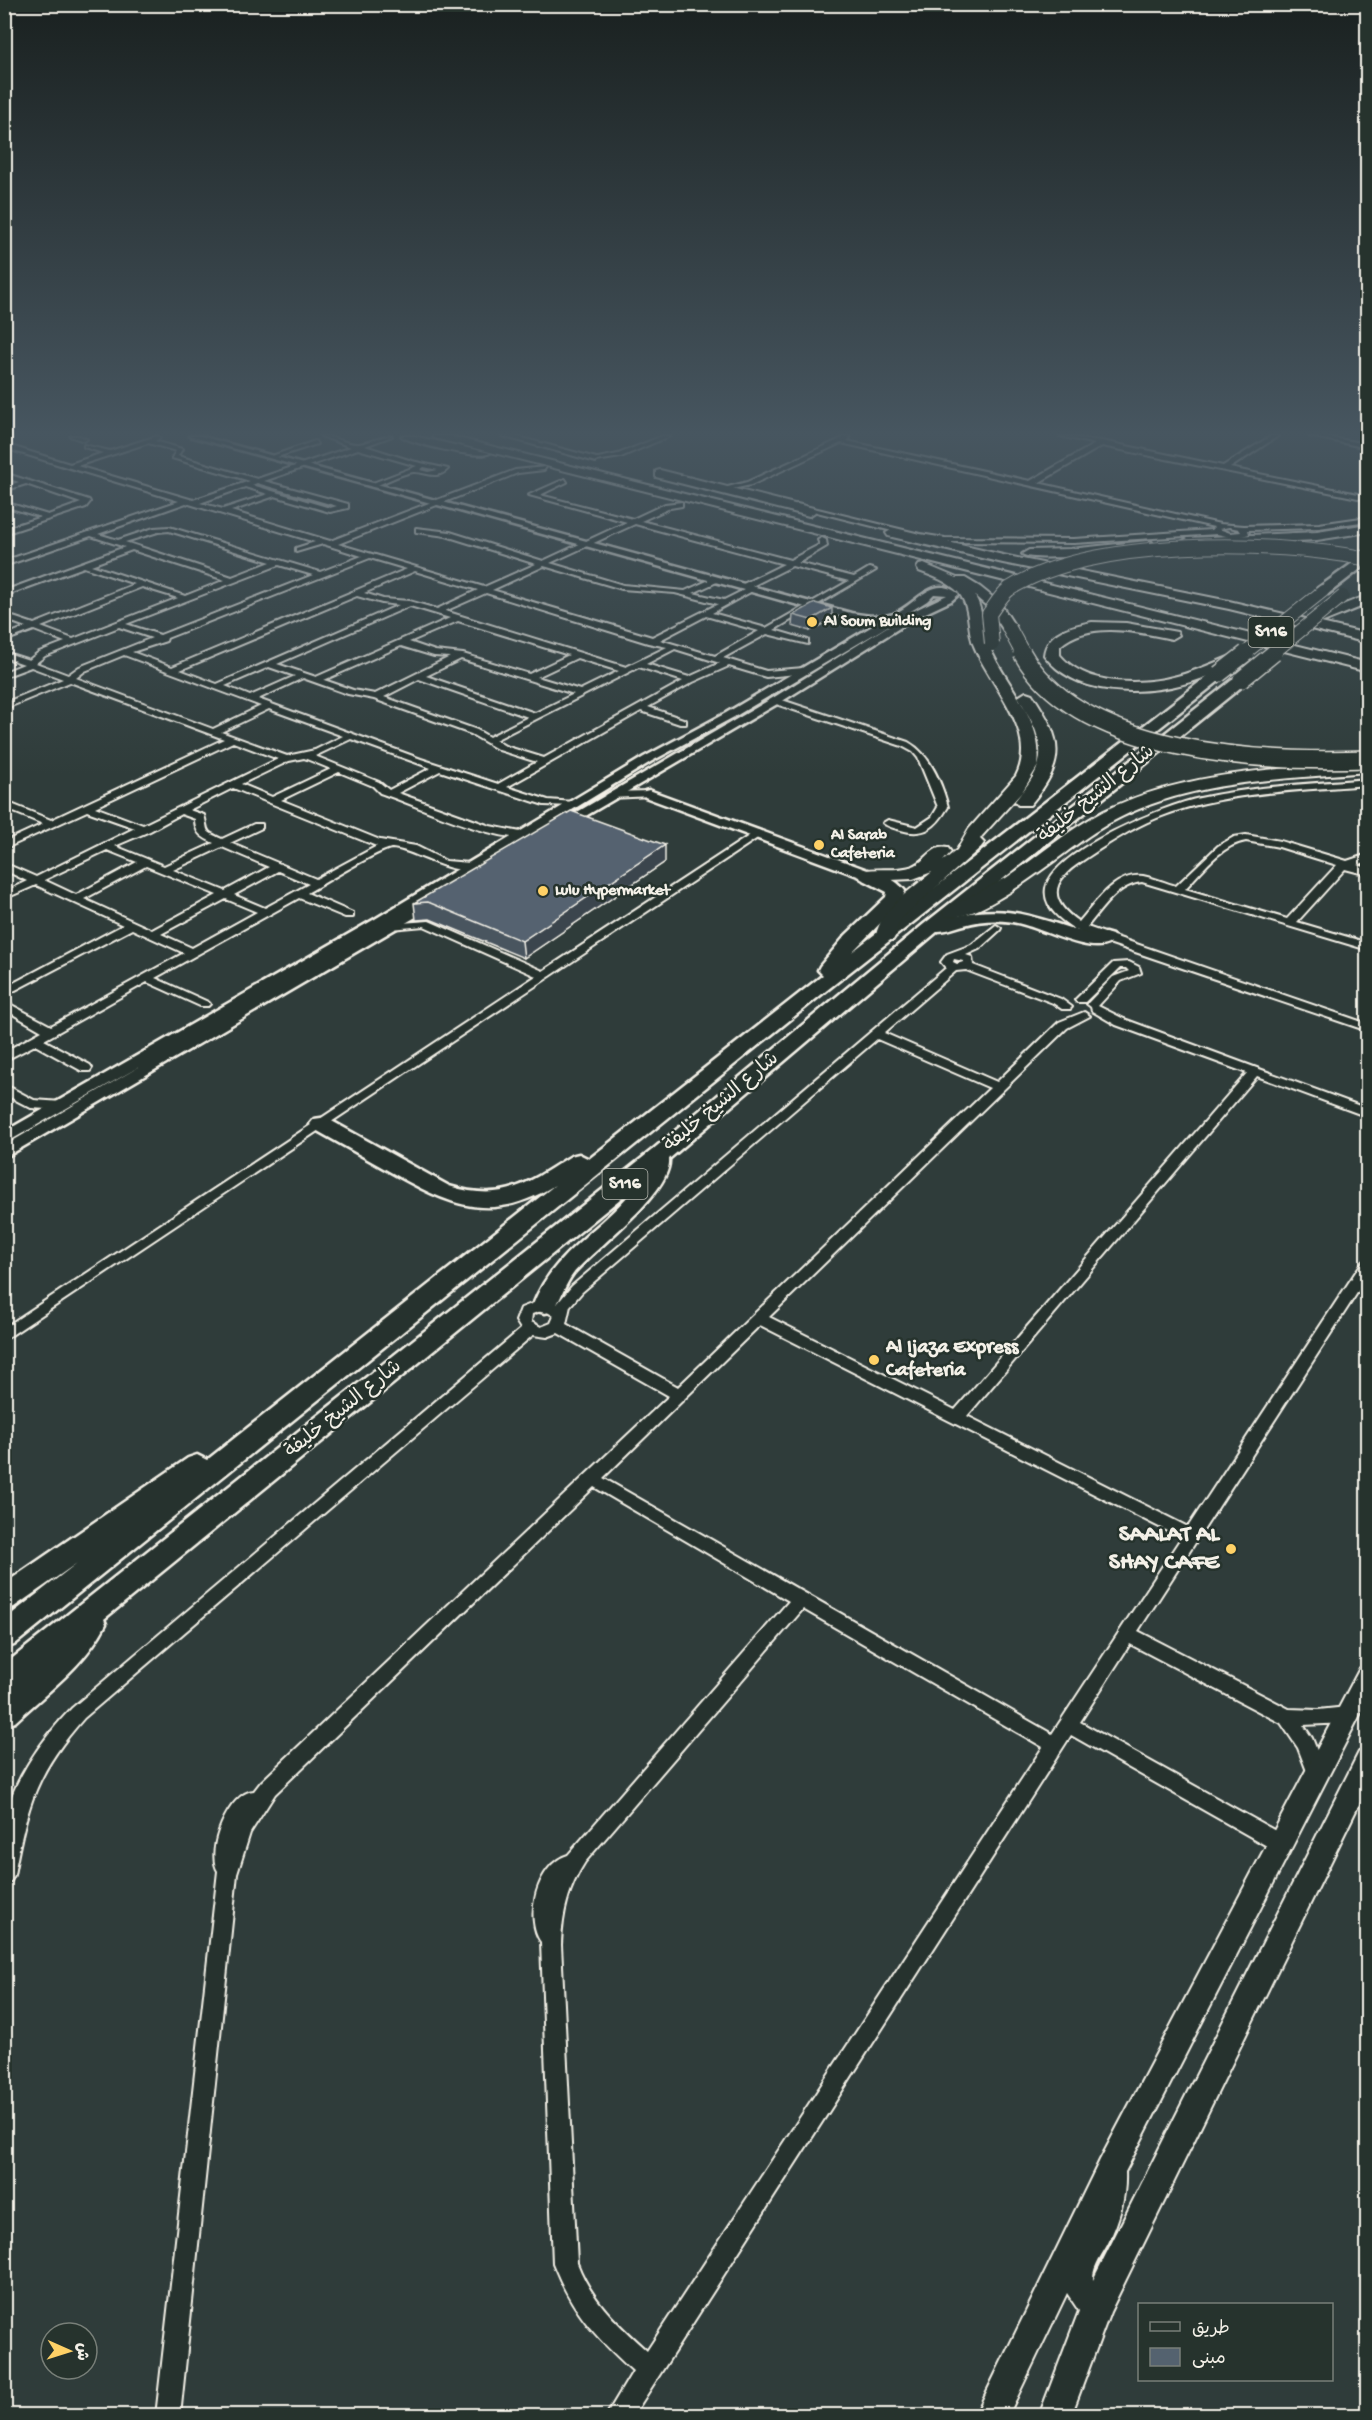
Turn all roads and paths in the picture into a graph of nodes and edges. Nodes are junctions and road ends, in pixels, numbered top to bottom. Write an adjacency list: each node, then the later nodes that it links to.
1 (48, 549): 26 (street)
2 (128, 549): 28 (street)
3 (139, 549): 33 (street)
4 (236, 549): 24 (street)
5 (302, 549): 20 (street)
6 (346, 549): 21 (street)
7 (495, 549): 27 (street)
8 (575, 549): 27 (street)
9 (604, 549): 32 (street)
10 (738, 549): 25 (street)
11 (818, 549): 25 (street)
12 (858, 549): 22 (highway)
13 (891, 549): 78 (highway)
14 (931, 549): 59 (highway)
15 (962, 549): 60 (highway)
16 (969, 549): 17 (highway)
17 (1104, 549)
18 (1156, 549): 143 (highway, bridge)
19 (1302, 549): 23 (highway, bridge)
20 (299, 550)
21 (368, 556): 29 (street); 31 (street)
22 (895, 558): 61 (highway); 102 (highway); 112 (highway, bridge)
23 (1368, 558): 79 (highway, S116, bridge)
24 (279, 562): 31 (street); 33 (street)
25 (790, 563): 34 (street); 36 (street)
26 (4, 564)
27 (543, 564): 37 (street); 40 (street)
28 (84, 565): 35 (street); 39 (street)
29 (414, 569): 37 (street); 38 (street)
30 (872, 570): 34 (street)
31 (322, 575): 58 (street)
32 (716, 579): 36 (street); 40 (street)
33 (232, 580): 41 (street)
34 (855, 580): 45 (street)
35 (142, 584): 41 (street); 54 (street)
36 (748, 588): 44 (street); 45 (street)
37 (486, 590): 46 (street); 62 (street)
38 (356, 593): 43 (street); 80 (street)
39 (4, 594)
40 (687, 594): 44 (street)
41 (185, 598): 53 (street)
42 (1368, 600): 52 (highway, bridge)
43 (409, 603): 46 (street); 76 (street)
44 (725, 603): 47 (street)
45 (812, 606): 50 (street); 56 (street)
46 (437, 612): 51 (street)
47 (705, 613): 56 (street); 62 (street)
48 (4, 616): 54 (street)
49 (893, 616): 50 (street); 55 (street); 98 (street)
50 (860, 617): 55 (street)
51 (456, 618): 65 (street); 70 (street)
52 (1311, 622): 79 (highway, S116, bridge)
53 (118, 624): 58 (street); 63 (street)
54 (34, 627): 57 (street); 63 (street)
55 (877, 628): 82 (street)
56 (766, 630): 64 (street); 73 (street)
57 (4, 639)
58 (163, 639): 68 (street)
59 (1308, 639): 67 (highway); 71 (highway)
60 (1368, 639)
61 (1194, 640): 83 (highway); 92 (highway)
62 (651, 641): 66 (street)
63 (73, 642): 75 (street)
64 (805, 642)
65 (402, 643): 72 (street); 90 (street)
66 (673, 647): 73 (street); 77 (street)
67 (1368, 650)
68 (126, 652): 80 (street); 89 (street)
69 (4, 654): 75 (street)
70 (576, 655): 81 (street); 88 (street)
71 (1368, 655)
72 (460, 656): 87 (street); 88 (street)
73 (717, 658): 74 (street)
74 (727, 663): 84 (street); 91 (street)
75 (30, 664): 85 (street); 89 (street)
76 (269, 664): 86 (street); 94 (street)
77 (637, 664): 81 (street); 91 (street)
78 (1368, 668)
79 (1240, 669): 83 (highway); 164 (highway, شارع الشيخ خليفة / S116)
80 (172, 670): 94 (street)
81 (625, 670): 95 (street)
82 (804, 671): 84 (street); 93 (street); 103 (street)
83 (1213, 672): 174 (highway, شارع الشيخ خليفة / S116)
84 (766, 674): 93 (street)
85 (4, 675)
86 (303, 675): 90 (street); 97 (street)
87 (417, 676): 96 (street); 104 (street)
88 (530, 677): 95 (street)
89 (69, 679): 99 (street); 106 (street)
90 (316, 680): 96 (street)
91 (690, 680): 101 (street)
92 (1368, 683)
93 (781, 685): 127 (street)
94 (216, 687): 97 (street)
95 (580, 693): 104 (street)
96 (376, 697): 109 (street)
97 (250, 699): 100 (street)
98 (776, 701): 103 (street); 131 (street)
99 (4, 706)
100 (268, 706): 106 (street); 107 (street)
101 (640, 708): 105 (street); 113 (street)
102 (1016, 711): 143 (highway); 153 (highway)
103 (750, 715): 117 (street)
104 (534, 716): 109 (street)
105 (683, 722)
106 (213, 732): 108 (street)
107 (351, 736): 110 (street); 114 (street)
108 (232, 738): 111 (street); 128 (street)
109 (487, 741): 113 (street)
110 (305, 755): 111 (street); 116 (street)
111 (286, 759): 119 (street)
112 (1368, 759)
113 (543, 761): 120 (street)
114 (441, 767): 120 (street); 121 (street)
115 (1368, 767): 164 (highway)
116 (339, 769): 121 (street); 124 (street)
117 (634, 782): 122 (street); 123 (street)
118 (1368, 782): 172 (street)
119 (234, 785): 124 (street); 129 (street)
120 (499, 787): 125 (street)
121 (390, 793): 135 (street)
122 (649, 794): 123 (street); 136 (street)
123 (611, 795): 162 (street)
124 (274, 800): 140 (street)
125 (547, 803): 127 (street); 130 (street)
126 (4, 804): 132 (street)
127 (572, 804): 130 (street)
128 (87, 807): 132 (street); 134 (street)
129 (183, 811): 134 (street); 139 (street)
130 (557, 813): 137 (street)
131 (888, 823)
132 (51, 824): 141 (street)
133 (258, 826): 139 (street)
134 (146, 829): 142 (street)
135 (495, 832): 137 (street); 138 (street)
136 (758, 833): 153 (street); 180 (street)
137 (522, 835): 138 (street)
138 (508, 843): 149 (street)
139 (222, 844): 150 (street); 151 (street)
140 (388, 844): 146 (street); 156 (street)
141 (4, 846)
142 (109, 847): 145 (street); 155 (street)
143 (965, 852): 174 (highway)
144 (1368, 856): 147 (street)
145 (146, 862): 151 (street); 161 (street)
146 (444, 864): 149 (street); 154 (street)
147 (1344, 865): 152 (street); 157 (street); 167 (street)
148 (4, 866): 155 (street)
149 (470, 866): 154 (street)
150 (277, 867): 156 (street); 159 (street)
151 (164, 870): 159 (street)
152 (1368, 872)
153 (868, 875): 182 (highway)
154 (453, 877): 200 (street)
155 (36, 881): 160 (street); 161 (street)
156 (318, 884): 158 (street)
157 (1179, 889): 167 (street); 172 (street)
158 (299, 894): 163 (street); 165 (street)
159 (225, 895): 163 (street); 173 (street)
160 (4, 896)
161 (76, 899): 168 (street)
162 (423, 907): 166 (street); 169 (street)
163 (266, 912): 177 (street)
164 (952, 912): 170 (highway, شارع الشيخ خليفة / S116)
165 (348, 915)
166 (425, 923): 169 (street); 180 (street)
167 (1290, 923): 176 (street)
168 (133, 924): 173 (street); 183 (street)
169 (390, 926): 206 (street)
170 (930, 928): 175 (highway); 207 (highway, شارع الشيخ خليفة / S116)
171 (996, 928): 178 (street)
172 (1080, 928): 175 (street)
173 (153, 934): 177 (street)
174 (886, 936): 182 (highway, شارع الشيخ خليفة / S116)
175 (1113, 942): 179 (street); 190 (street)
176 (1368, 947)
177 (194, 953): 181 (street)
178 (961, 962): 187 (street); 192 (street)
179 (1121, 964): 184 (street); 188 (street)
180 (544, 975): 203 (street)
181 (147, 978): 186 (street); 191 (street)
182 (819, 986): 205 (highway, شارع الشيخ خليفة / S116)
183 (4, 993)
184 (1082, 1000): 187 (street); 188 (street)
185 (4, 1004): 191 (street)
186 (204, 1004)
187 (1066, 1008): 188 (street); 189 (street)
188 (1090, 1011): 189 (street); 196 (street)
189 (1063, 1025): 197 (street)
190 (1368, 1028)
191 (51, 1031): 193 (street)
192 (875, 1035): 197 (street); 210 (street)
193 (35, 1040): 194 (street); 195 (street)
194 (4, 1057)
195 (86, 1068)
196 (1254, 1072): 201 (street); 215 (street)
197 (999, 1086): 211 (street)
198 (4, 1089): 199 (street)
199 (31, 1104): 200 (street); 202 (street)
200 (62, 1106): 202 (street)
201 (1368, 1113)
202 (39, 1119): 204 (street)
203 (321, 1124): 205 (highway); 213 (street)
204 (4, 1139)
205 (617, 1147): 209 (highway, شارع الشيخ خليفة / S116)
206 (4, 1153)
207 (659, 1156): 210 (highway); 220 (highway, شارع الشيخ خليفة / S116)
208 (1368, 1264): 217 (street)
209 (414, 1309): 219 (highway); 222 (highway, شارع الشيخ خليفة / S116)
210 (554, 1315): 212 (street); 212 (street); 214 (street)
211 (758, 1318): 214 (street); 215 (street)
212 (530, 1329): 234 (street)
213 (4, 1335)
214 (678, 1394): 216 (street)
215 (958, 1417): 217 (street)
216 (592, 1479): 218 (street); 238 (street)
217 (1192, 1536): 221 (street)
218 (802, 1598): 229 (street); 237 (street)
219 (4, 1599)
220 (100, 1607): 224 (highway, شارع الشيخ خليفة / S116); 225 (highway)
221 (1128, 1634): 227 (street); 228 (street)
222 (4, 1637)
223 (1368, 1675): 226 (main road)
224 (4, 1683)
225 (4, 1713)
226 (1347, 1715): 227 (street); 231 (main road)
227 (1287, 1716): 231 (street)
228 (1068, 1724): 229 (street); 233 (street)
229 (1054, 1744): 237 (street)
230 (1368, 1760): 232 (main road)
231 (1317, 1773): 233 (main road)
232 (1360, 1787): 236 (main road)
233 (1281, 1844): 235 (main road)
234 (4, 1875)
235 (1110, 2170): 236 (main road); 240 (main road)
236 (1097, 2305): 241 (main road)
237 (649, 2369): 239 (street)
238 (168, 2415)
239 (618, 2415)
240 (991, 2415)
241 (1055, 2415)

